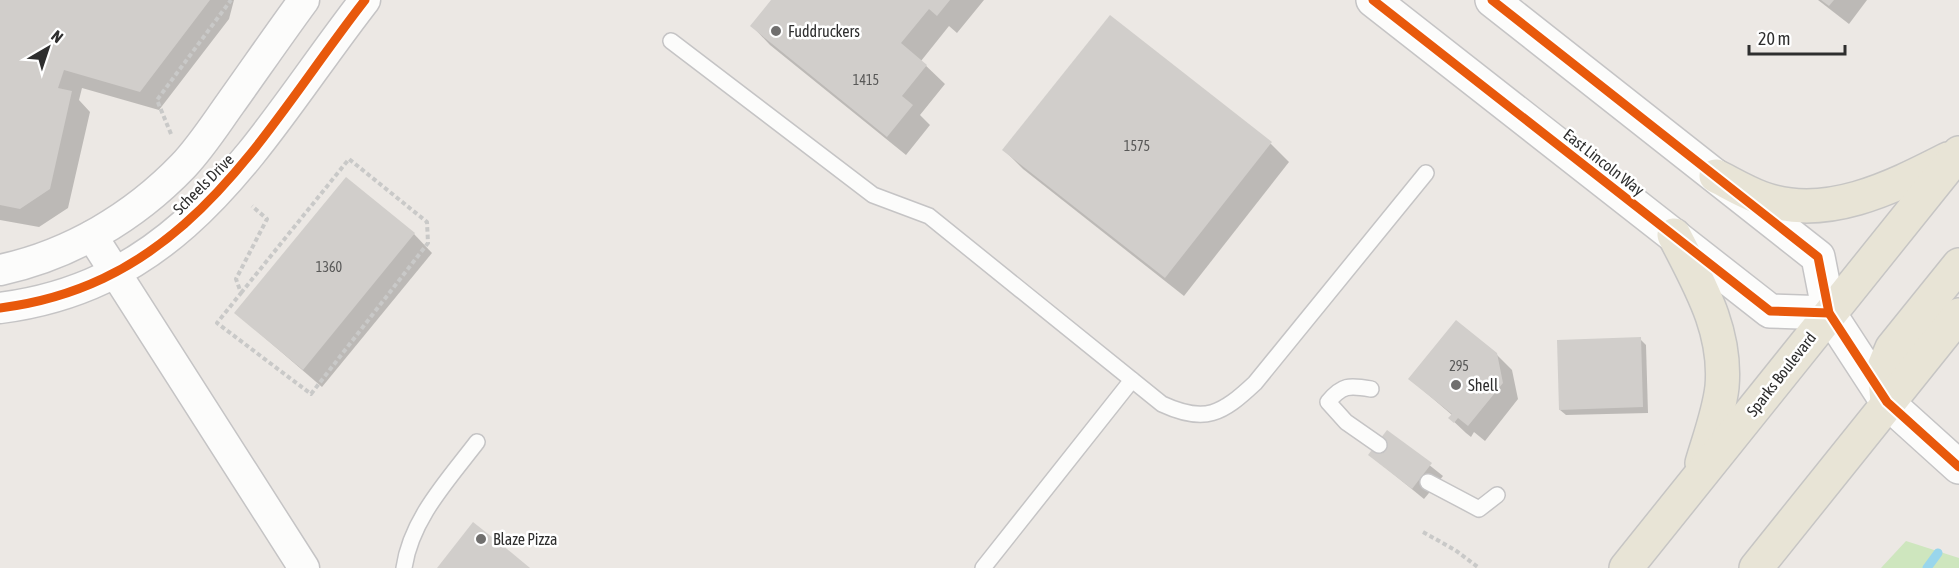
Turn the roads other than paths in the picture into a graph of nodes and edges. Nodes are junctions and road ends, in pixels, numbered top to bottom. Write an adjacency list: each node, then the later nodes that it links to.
1 (304, 0): 11 (street, Scheels Drive)
2 (365, 0): 14 (street, Scheels Drive)
3 (1373, 0): 10 (street, East Lincoln Way)
4 (1492, 0): 5 (street)
5 (1521, 13): 9 (street)
6 (671, 41): 18 (lane)
7 (1958, 153): 9 (main road); 16 (main road, Sparks Boulevard)
8 (1425, 172): 18 (lane)
9 (1716, 176): 16 (street)
10 (1674, 235): 16 (street, East Lincoln Way); 24 (main road)
11 (92, 236): 13 (street, Scheels Drive); 14 (street)
12 (1959, 265): 20 (main road)
13 (0, 270)
14 (117, 273): 15 (street, Scheels Drive); 28 (street)
15 (0, 308)
16 (1829, 313): 20 (street); 24 (main road, Sparks Boulevard)
17 (1959, 315): 20 (main road)
18 (1132, 380): 27 (lane)
19 (1371, 389): 22 (lane)
20 (1887, 402): 23 (street); 31 (main road)
21 (477, 442): 29 (lane)
22 (1379, 446)
23 (1959, 467)
24 (1697, 479): 30 (main road, Sparks Boulevard)
25 (1428, 482): 26 (lane)
26 (1497, 495)
27 (988, 566)
28 (304, 568)
29 (404, 568)
30 (1626, 568)
31 (1756, 568)

